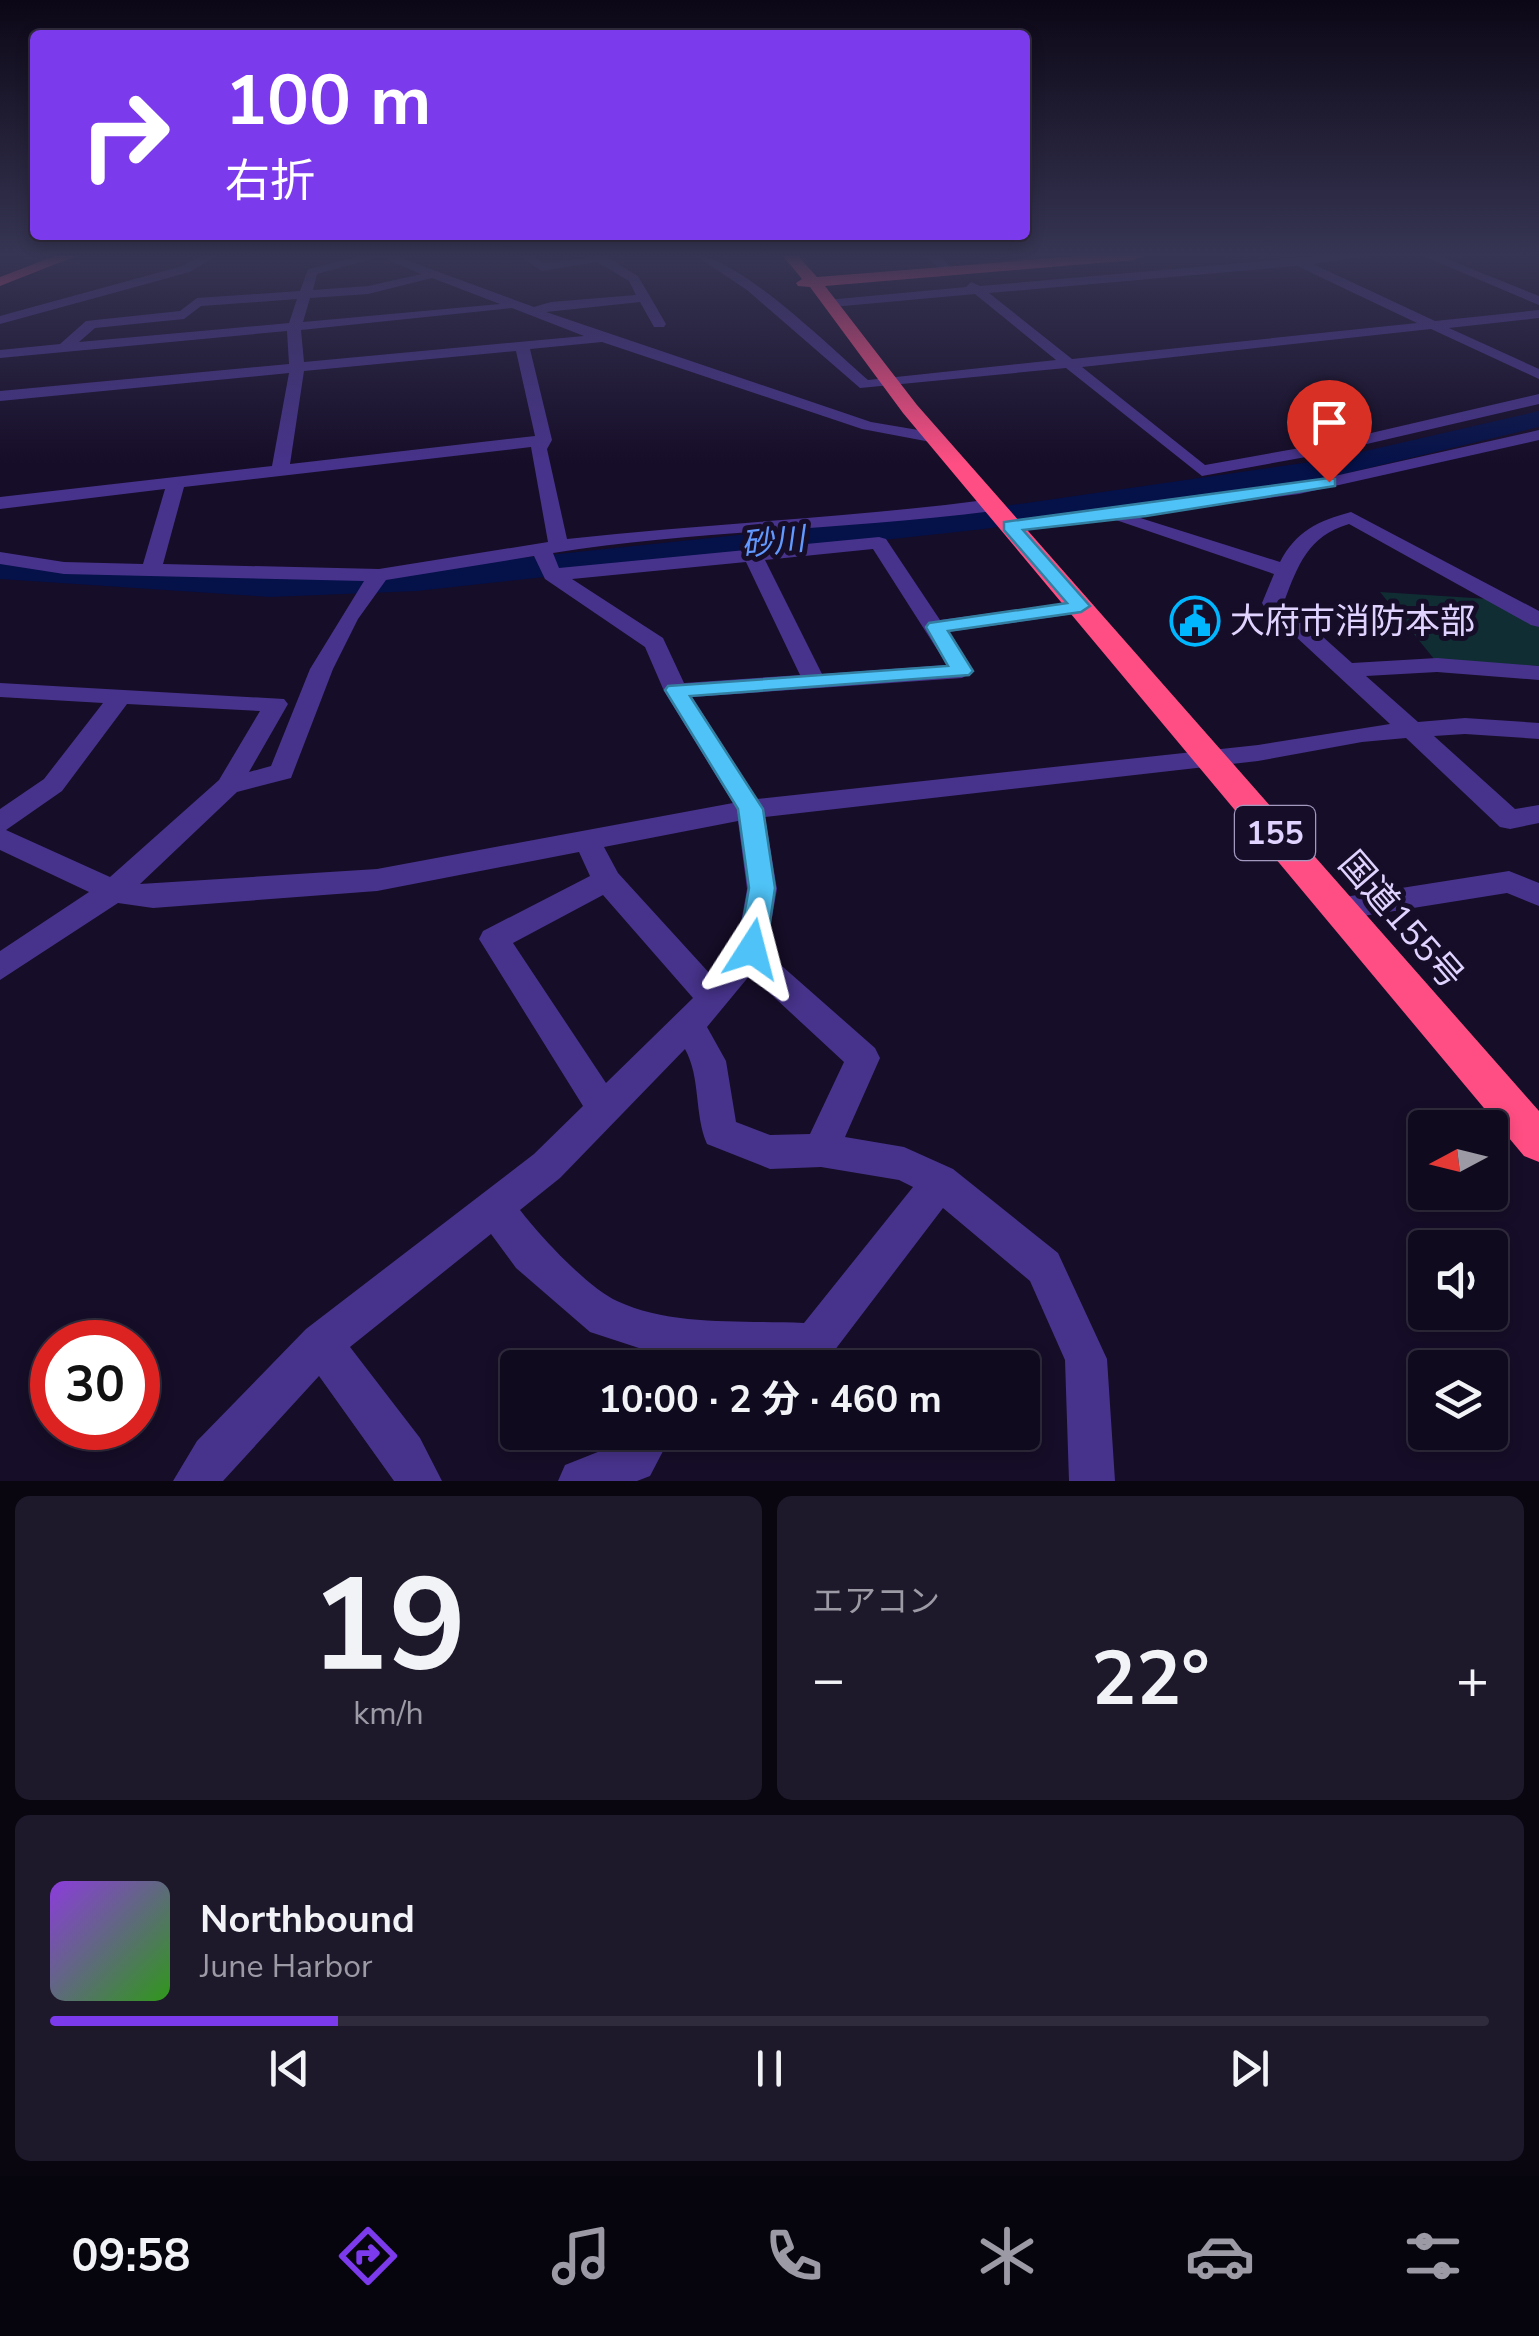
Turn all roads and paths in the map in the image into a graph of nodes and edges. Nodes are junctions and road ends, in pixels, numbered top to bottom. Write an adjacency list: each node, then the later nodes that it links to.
1 (90, 325): 14 (street)
2 (295, 325): 11 (street)
3 (323, 325): 11 (street)
4 (569, 325): 12 (street)
5 (796, 325): 22 (street)
6 (839, 325): 22 (highway, 国道155号 / 155)
7 (848, 325): 22 (highway, 国道155号 / 155)
8 (1020, 325): 18 (street)
9 (1444, 325): 10 (street)
10 (1436, 326): 18 (street); 20 (street)
11 (294, 328): 14 (street); 19 (street)
12 (603, 338): 13 (street); 26 (street)
13 (522, 346): 19 (street); 27 (street)
14 (63, 348): 15 (street)
15 (34, 351): 16 (street); 17 (street)
16 (0, 354)
17 (23, 366)
18 (1069, 366): 22 (street); 24 (street)
19 (297, 367): 23 (street); 28 (street)
20 (1539, 375)
21 (12, 381): 23 (street)
22 (891, 384): 26 (highway, 国道155号 / 155)
23 (1, 397)
24 (1539, 399)
25 (1539, 435): 31 (street)
26 (936, 438): 32 (highway, 国道155号 / 155)
27 (544, 440): 28 (street); 33 (street)
28 (280, 470): 29 (street)
29 (176, 482): 30 (street); 36 (street)
30 (0, 503)
31 (1112, 515): 32 (street); 37 (street)
32 (1002, 516): 33 (street); 40 (highway, 国道155号 / 155)
33 (547, 548): 38 (street); 39 (street)
34 (752, 554): 38 (street); 42 (street); 45 (street)
35 (0, 558): 36 (street)
36 (151, 570): 39 (street)
37 (1286, 571): 41 (street); 43 (street)
38 (552, 574): 47 (street)
39 (379, 576): 52 (street)
40 (1081, 606): 42 (street); 51 (highway, 国道155号 / 155)
41 (1539, 620)
42 (936, 627): 45 (street)
43 (1344, 670): 44 (street); 49 (street)
44 (1539, 673)
45 (814, 681): 47 (street)
46 (0, 690): 48 (street)
47 (676, 690): 53 (street)
48 (122, 696): 52 (street); 55 (street)
49 (1409, 728): 50 (street); 51 (street); 54 (street)
50 (1539, 730)
51 (1210, 756): 53 (street); 61 (highway, 国道155号 / 155)
52 (228, 786): 59 (street)
53 (750, 809): 57 (street); 62 (street)
54 (1539, 814)
55 (0, 822)
56 (0, 838): 59 (street)
57 (586, 840): 58 (street); 59 (street)
58 (607, 880): 64 (street); 65 (street)
59 (113, 891): 63 (street)
60 (1539, 894): 61 (street)
61 (1338, 909): 66 (highway, 国道155号 / 155)
62 (748, 954): 64 (street); 67 (street)
63 (0, 968)
64 (700, 1012): 65 (street); 67 (street)
65 (603, 1108): 69 (street)
66 (1539, 1142)
67 (821, 1150): 68 (street)
68 (940, 1182): 72 (street); 77 (street)
69 (493, 1206): 70 (street); 71 (street)
70 (322, 1344): 74 (street); 75 (street)
71 (661, 1350)
72 (702, 1350)
73 (640, 1450): 76 (street)
74 (196, 1481)
75 (420, 1481)
76 (582, 1481)
77 (1092, 1481)

